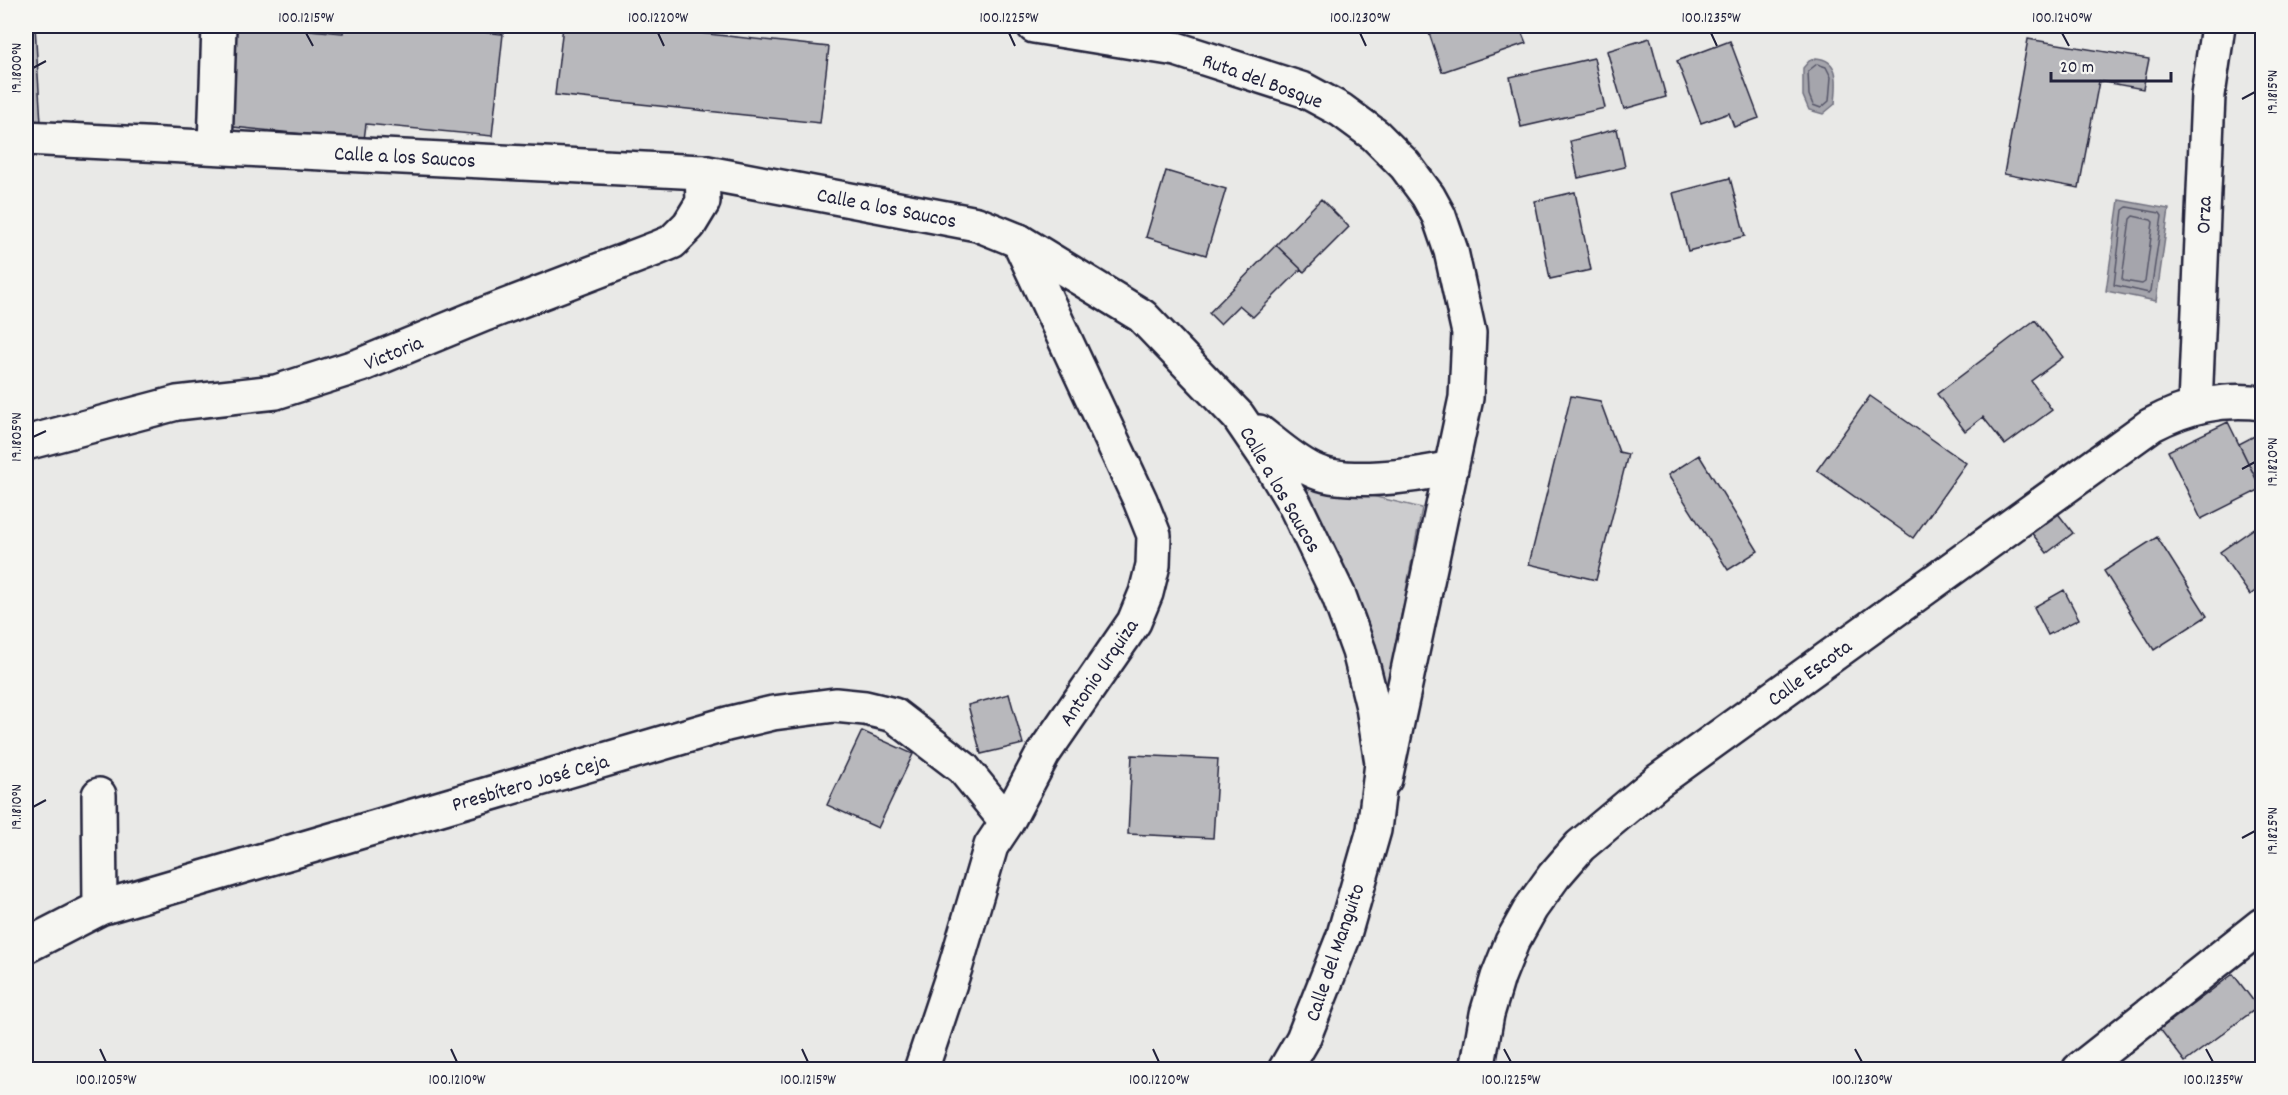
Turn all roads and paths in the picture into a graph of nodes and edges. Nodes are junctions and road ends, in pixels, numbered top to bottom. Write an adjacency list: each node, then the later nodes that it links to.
1 (219, 26): 5 (street)
2 (1034, 26): 12 (street, Ruta del Bosque)
3 (2218, 26): 9 (street, Orza)
4 (26, 138): 5 (street, Calle a los Saucos)
5 (215, 146): 6 (street, Calle a los Saucos)
6 (702, 172): 7 (street, Calle a los Saucos); 11 (street, Victoria)
7 (1019, 242): 10 (street, Calle a los Saucos); 14 (street, Antonio Urquiza)
8 (2262, 402): 9 (street, Calle Escota)
9 (2195, 406): 21 (street, Calle Escota)
10 (1238, 416): 12 (street); 15 (street, Calle a los Saucos)
11 (26, 443)
12 (1450, 468): 15 (street, Ruta del Bosque)
13 (99, 795): 16 (street)
14 (1007, 822): 16 (street, Presbítero José Ceja); 19 (street, Antonio Urquiza)
15 (1374, 830): 20 (street, Calle del Manguito)
16 (100, 908): 18 (street, Presbítero José Ceja)
17 (2262, 925): 22 (street)
18 (26, 946)
19 (921, 1070)
20 (1285, 1070)
21 (1477, 1070)
22 (2079, 1070)

